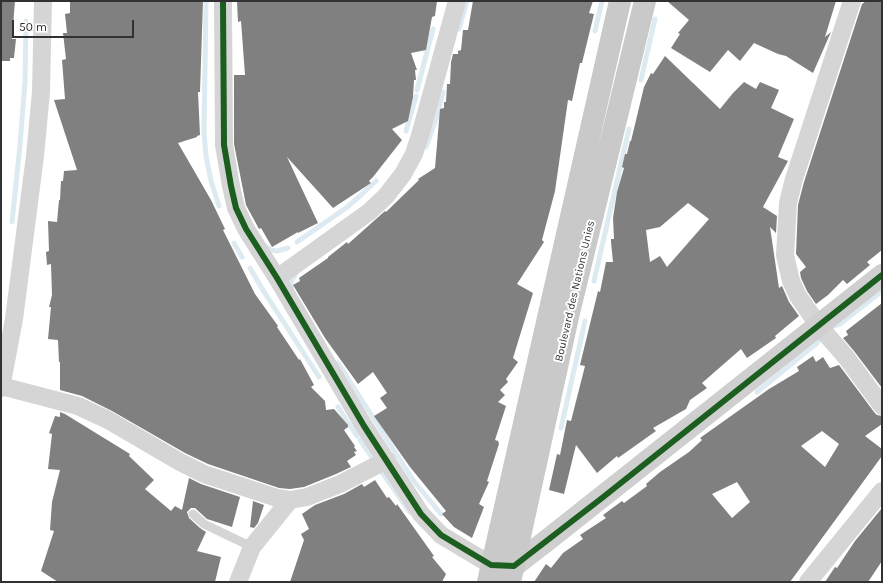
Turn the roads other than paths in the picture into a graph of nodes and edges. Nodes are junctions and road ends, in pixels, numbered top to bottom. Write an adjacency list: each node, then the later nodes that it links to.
1 (43, 1): 10 (street)
2 (223, 1): 8 (street)
3 (457, 1): 8 (street)
4 (620, 1): 12 (main road, Boulevard des Nations Unies)
5 (645, 1): 12 (main road, Boulevard des Nations Unies)
6 (852, 1): 9 (street)
7 (882, 275): 9 (street)
8 (277, 278): 13 (street)
9 (819, 326): 11 (street); 19 (street)
10 (1, 387): 15 (street)
11 (882, 406)
12 (536, 419): 18 (main road, Boulevard des Nations Unies); 19 (main road, Boulevard des Nations Unies)
13 (387, 460): 15 (street); 18 (street)
14 (882, 491): 21 (street)
15 (290, 500): 17 (street)
16 (192, 514): 17 (lane)
17 (252, 547): 20 (street)
18 (489, 574): 19 (street)
19 (512, 574)
20 (238, 582)
21 (808, 582)

